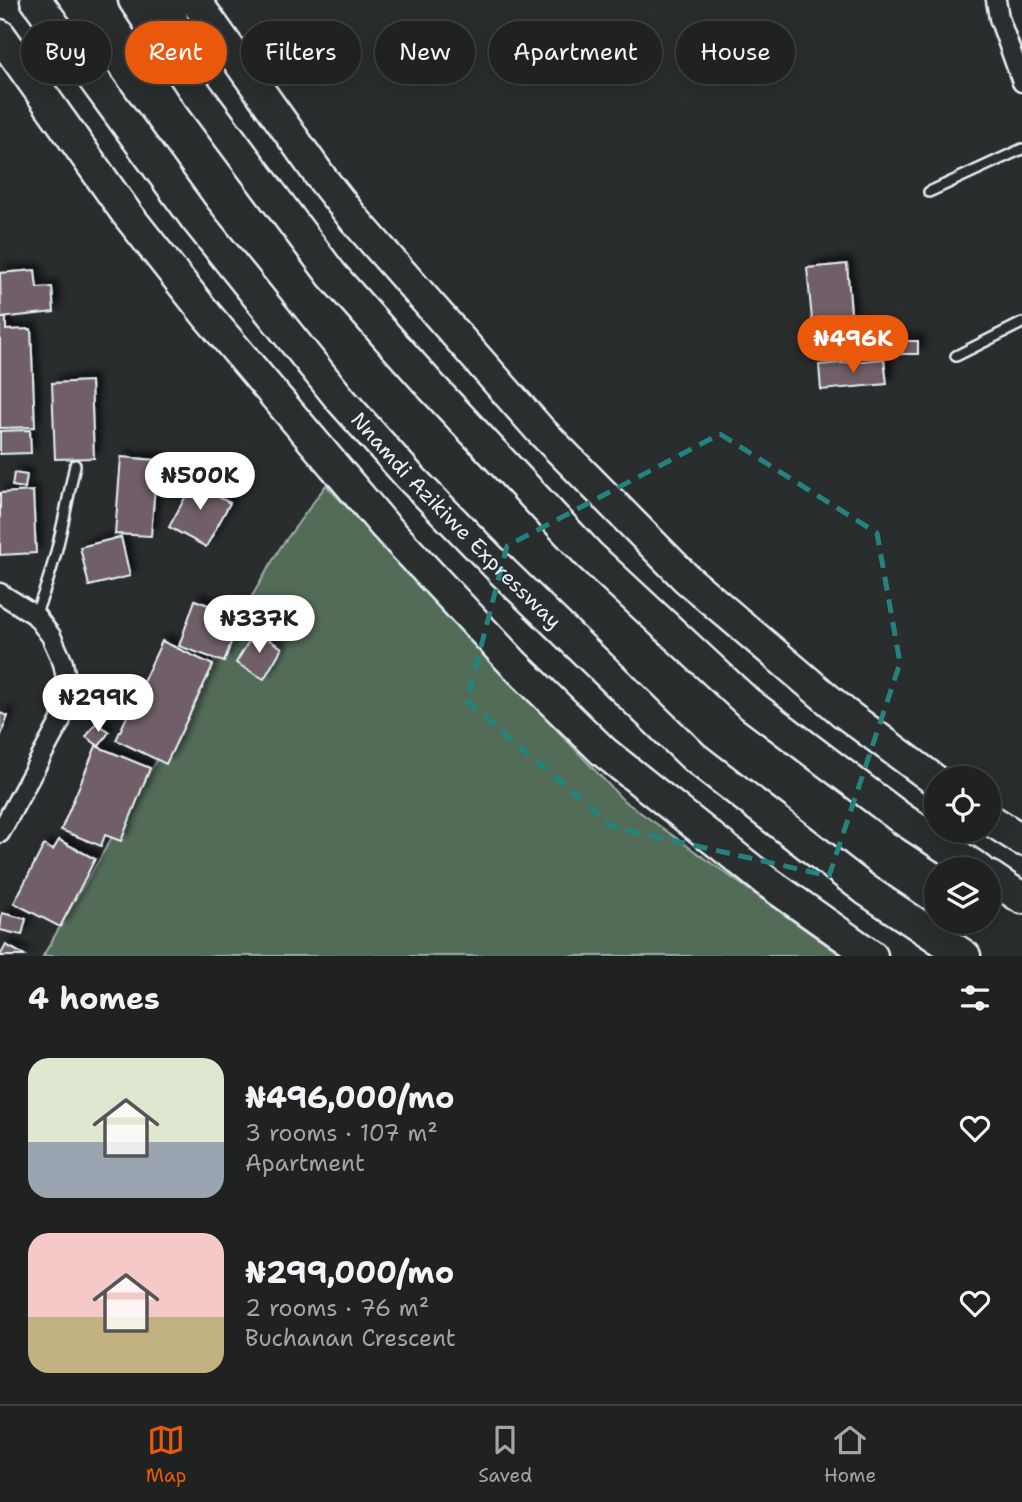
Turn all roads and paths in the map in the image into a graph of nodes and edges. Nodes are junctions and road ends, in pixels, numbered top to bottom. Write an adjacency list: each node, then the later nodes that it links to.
1 (36, 0): 24 (highway, Nnamdi Azikiwe Expressway)
2 (135, 0): 8 (highway)
3 (166, 0): 8 (highway)
4 (195, 0): 16 (highway)
5 (996, 0): 7 (street)
6 (0, 35): 23 (highway)
7 (1022, 82)
8 (196, 93): 20 (highway)
9 (1022, 149): 10 (lane)
10 (929, 192)
11 (1022, 323): 12 (lane)
12 (956, 356)
13 (75, 465): 15 (lane)
14 (0, 593): 15 (street)
15 (35, 615): 18 (street)
16 (924, 772)
17 (1001, 827): 19 (highway)
18 (0, 833)
19 (1022, 840)
20 (960, 857)
21 (1001, 884): 22 (highway)
22 (1022, 898)
23 (872, 956)
24 (965, 956)

